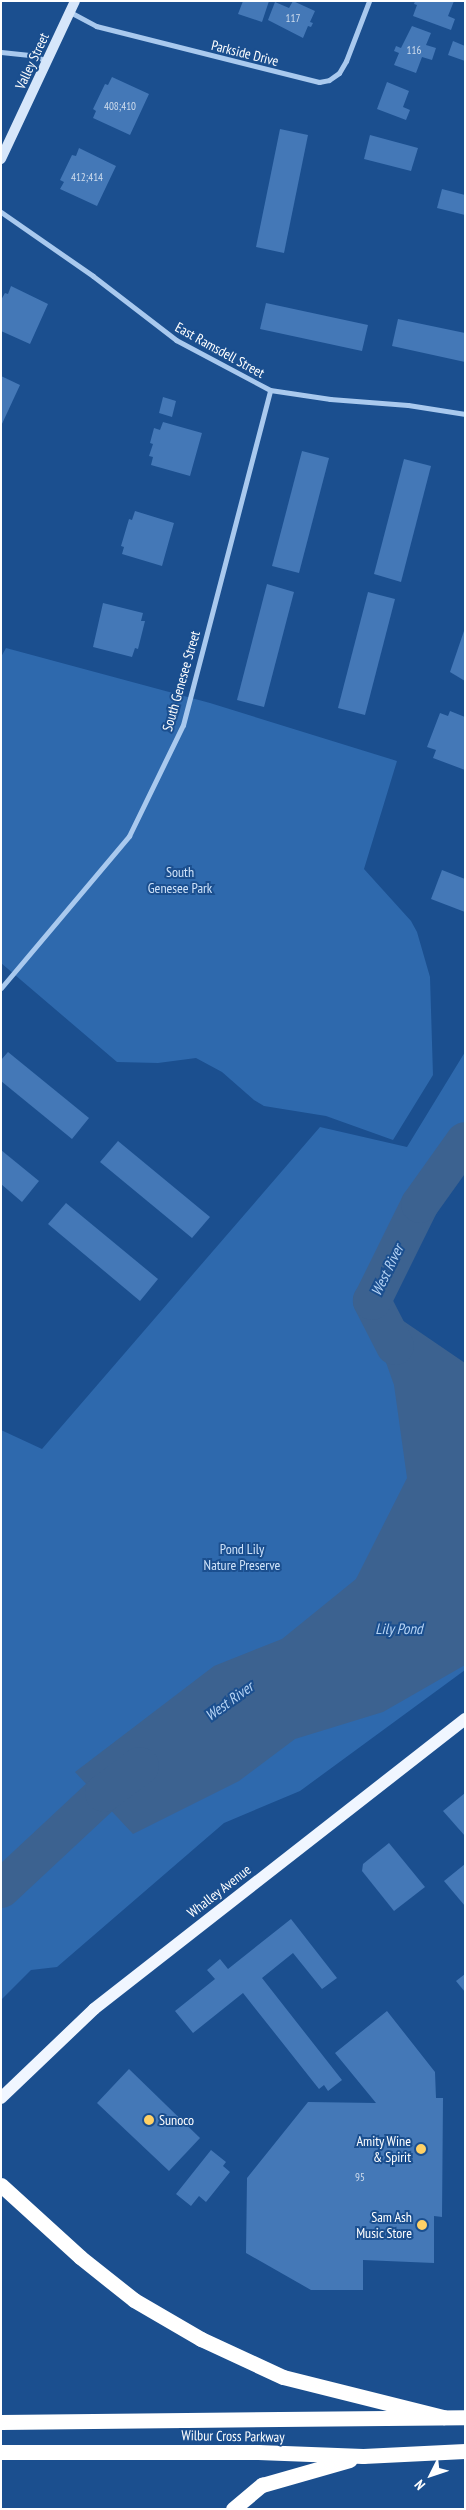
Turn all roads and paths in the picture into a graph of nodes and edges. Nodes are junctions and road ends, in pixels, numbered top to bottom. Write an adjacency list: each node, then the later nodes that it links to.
1 (76, 1): 3 (street, Valley Street)
2 (369, 1): 3 (street, Parkside Drive)
3 (70, 12): 5 (street, Valley Street)
4 (1, 52): 5 (street)
5 (47, 61): 6 (street, Valley Street)
6 (1, 159)
7 (1, 212): 8 (street, East Ramsdell Street)
8 (270, 390): 9 (street, East Ramsdell Street); 10 (street, South Genesee Street)
9 (465, 414)
10 (1, 988)
11 (465, 1719): 12 (main road, Whalley Avenue)
12 (1, 2098)
13 (1, 2186): 14 (highway)
14 (444, 2417): 15 (highway, Wilbur Cross Parkway); 16 (highway, Wilbur Cross Parkway)
15 (465, 2417)
16 (1, 2422)
17 (465, 2451): 19 (highway, Wilbur Cross Parkway)
18 (1, 2452): 19 (highway, Wilbur Cross Parkway)
19 (362, 2456): 20 (highway)
20 (233, 2509)

